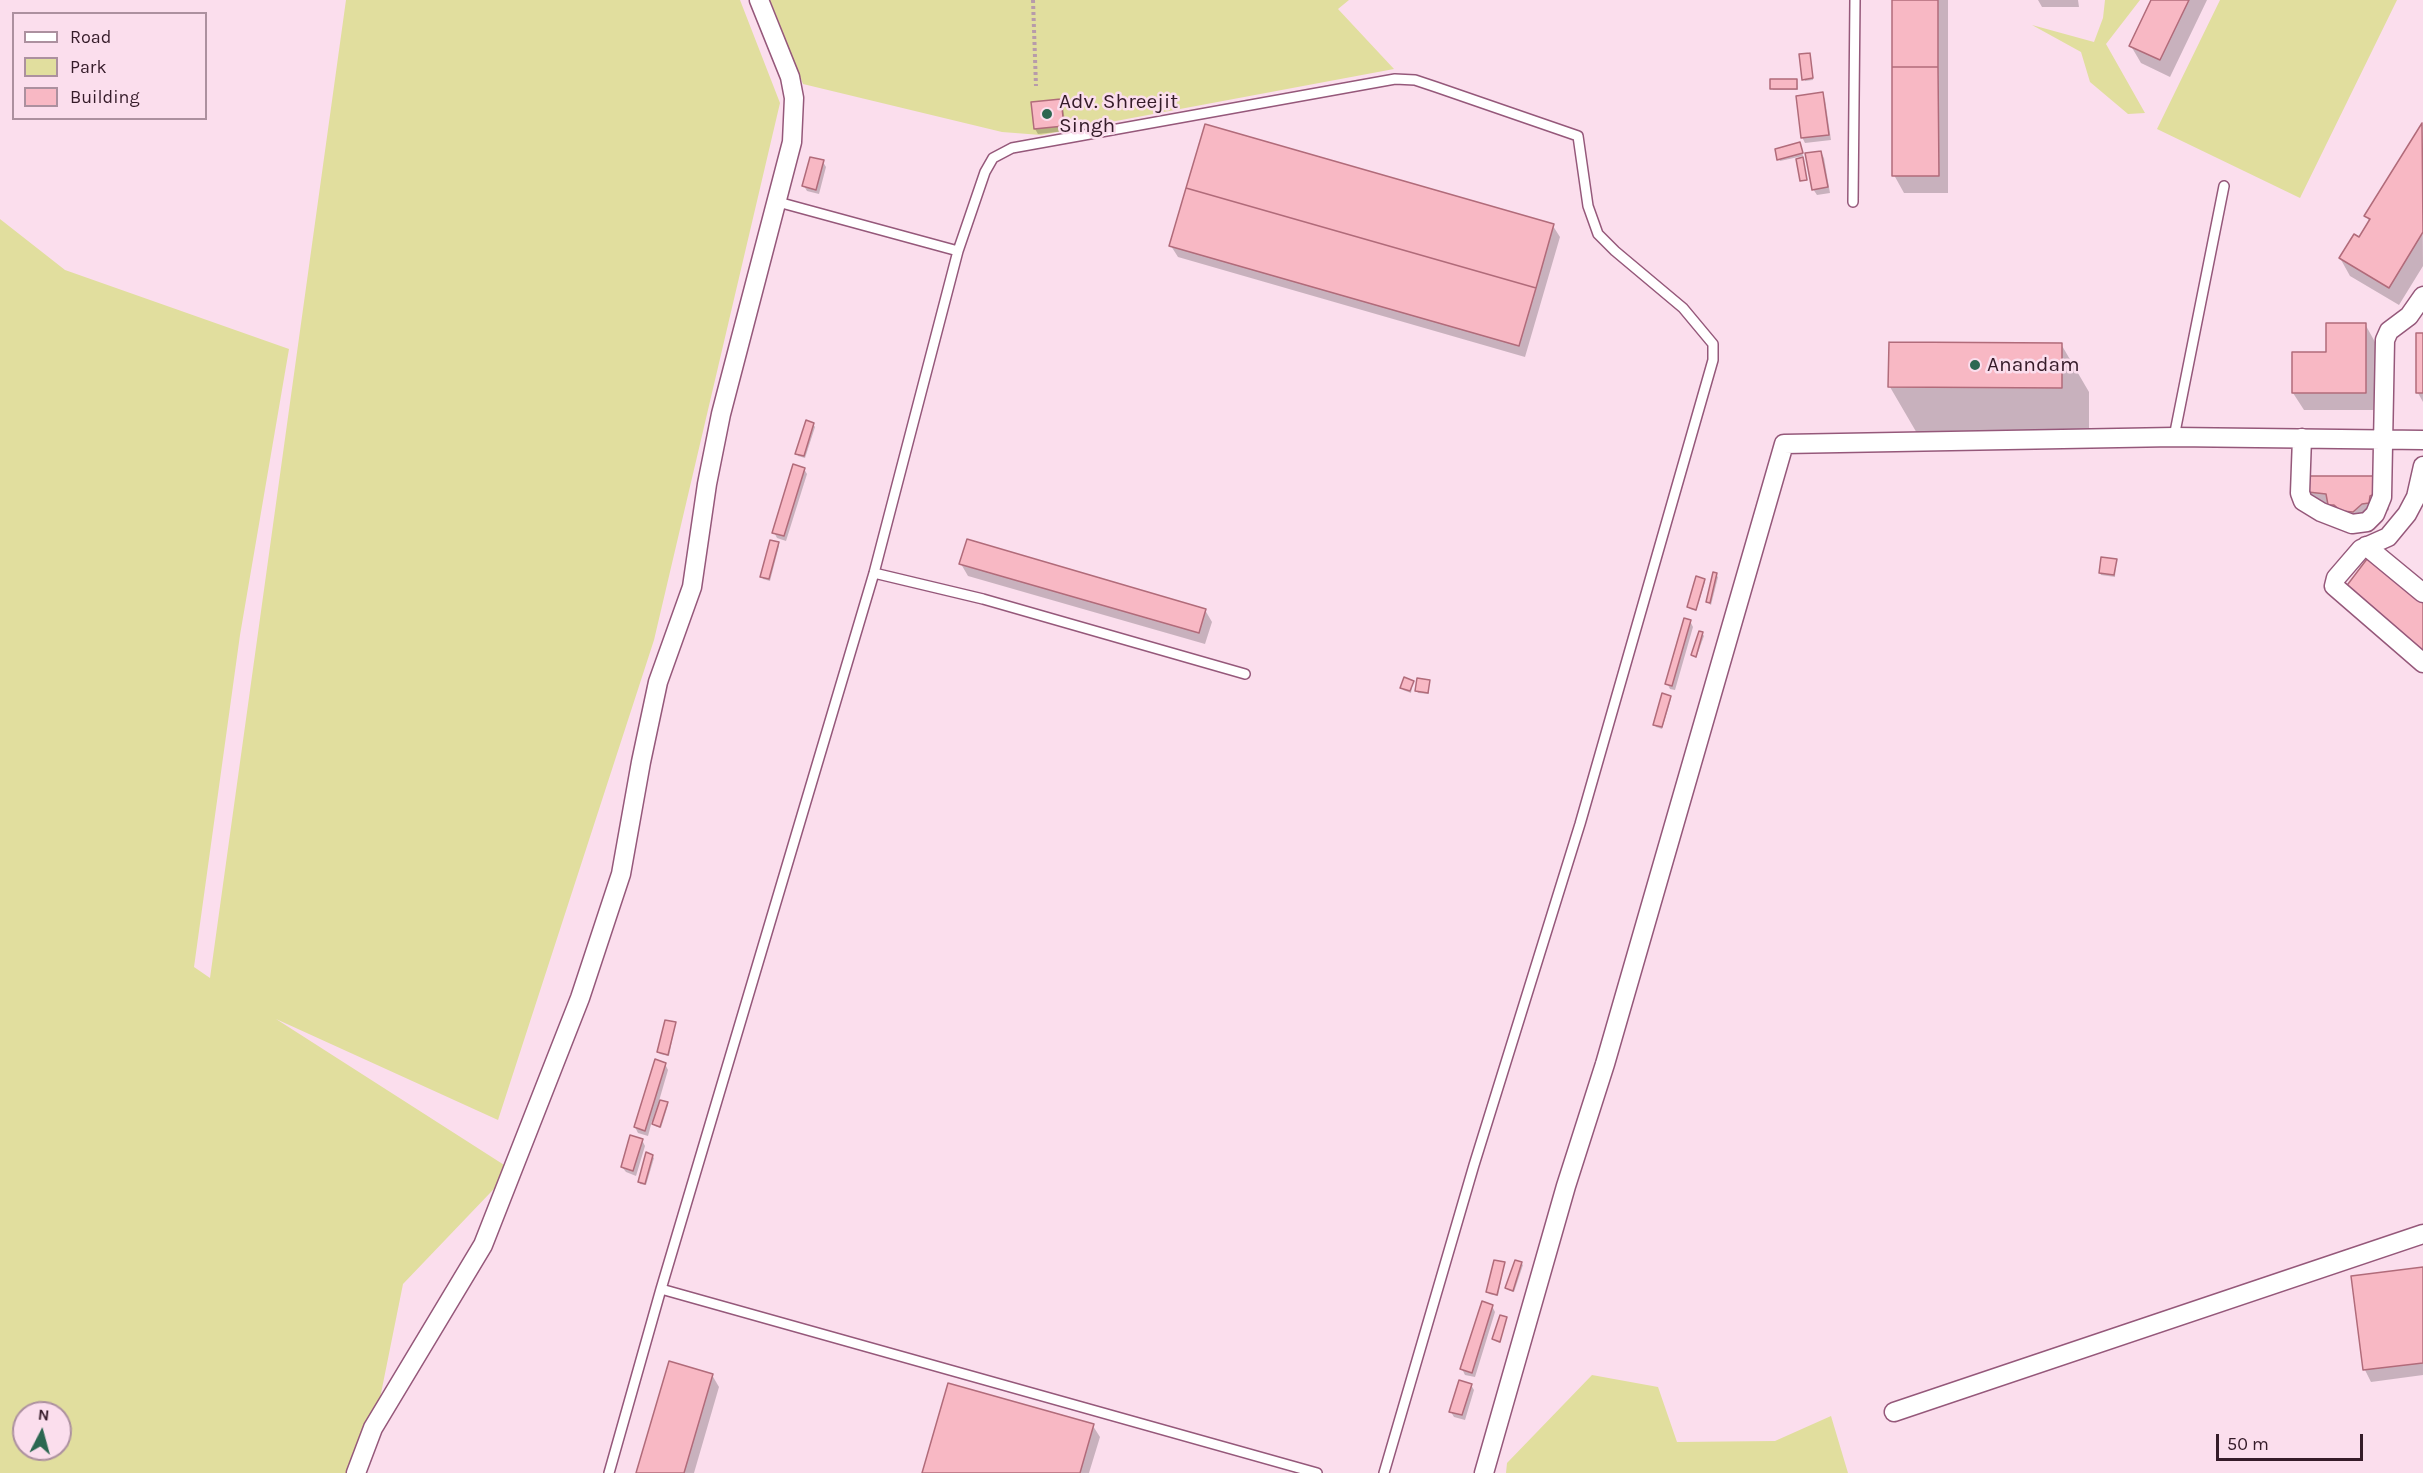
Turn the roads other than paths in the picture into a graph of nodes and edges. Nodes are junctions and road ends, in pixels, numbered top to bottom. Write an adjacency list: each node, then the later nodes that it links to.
1 (759, 0): 4 (street)
2 (1855, 0): 5 (lane)
3 (2224, 186): 8 (lane)
4 (778, 202): 6 (lane); 21 (street)
5 (1853, 202)
6 (958, 251): 14 (lane); 24 (lane)
7 (2423, 296): 10 (street)
8 (2174, 437): 9 (street); 25 (street)
9 (2302, 438): 10 (street); 10 (street)
10 (2384, 439): 11 (street)
11 (2423, 440)
12 (2423, 466): 13 (street)
13 (2366, 546): 15 (street); 16 (street)
14 (874, 573): 17 (lane); 19 (lane)
15 (2423, 593)
16 (2423, 663)
17 (1245, 674)
18 (2423, 1234): 20 (street)
19 (661, 1289): 22 (lane); 23 (lane)
20 (1894, 1412)
21 (356, 1473)
22 (609, 1473)
23 (1317, 1473)
24 (1384, 1473)
25 (1484, 1473)

